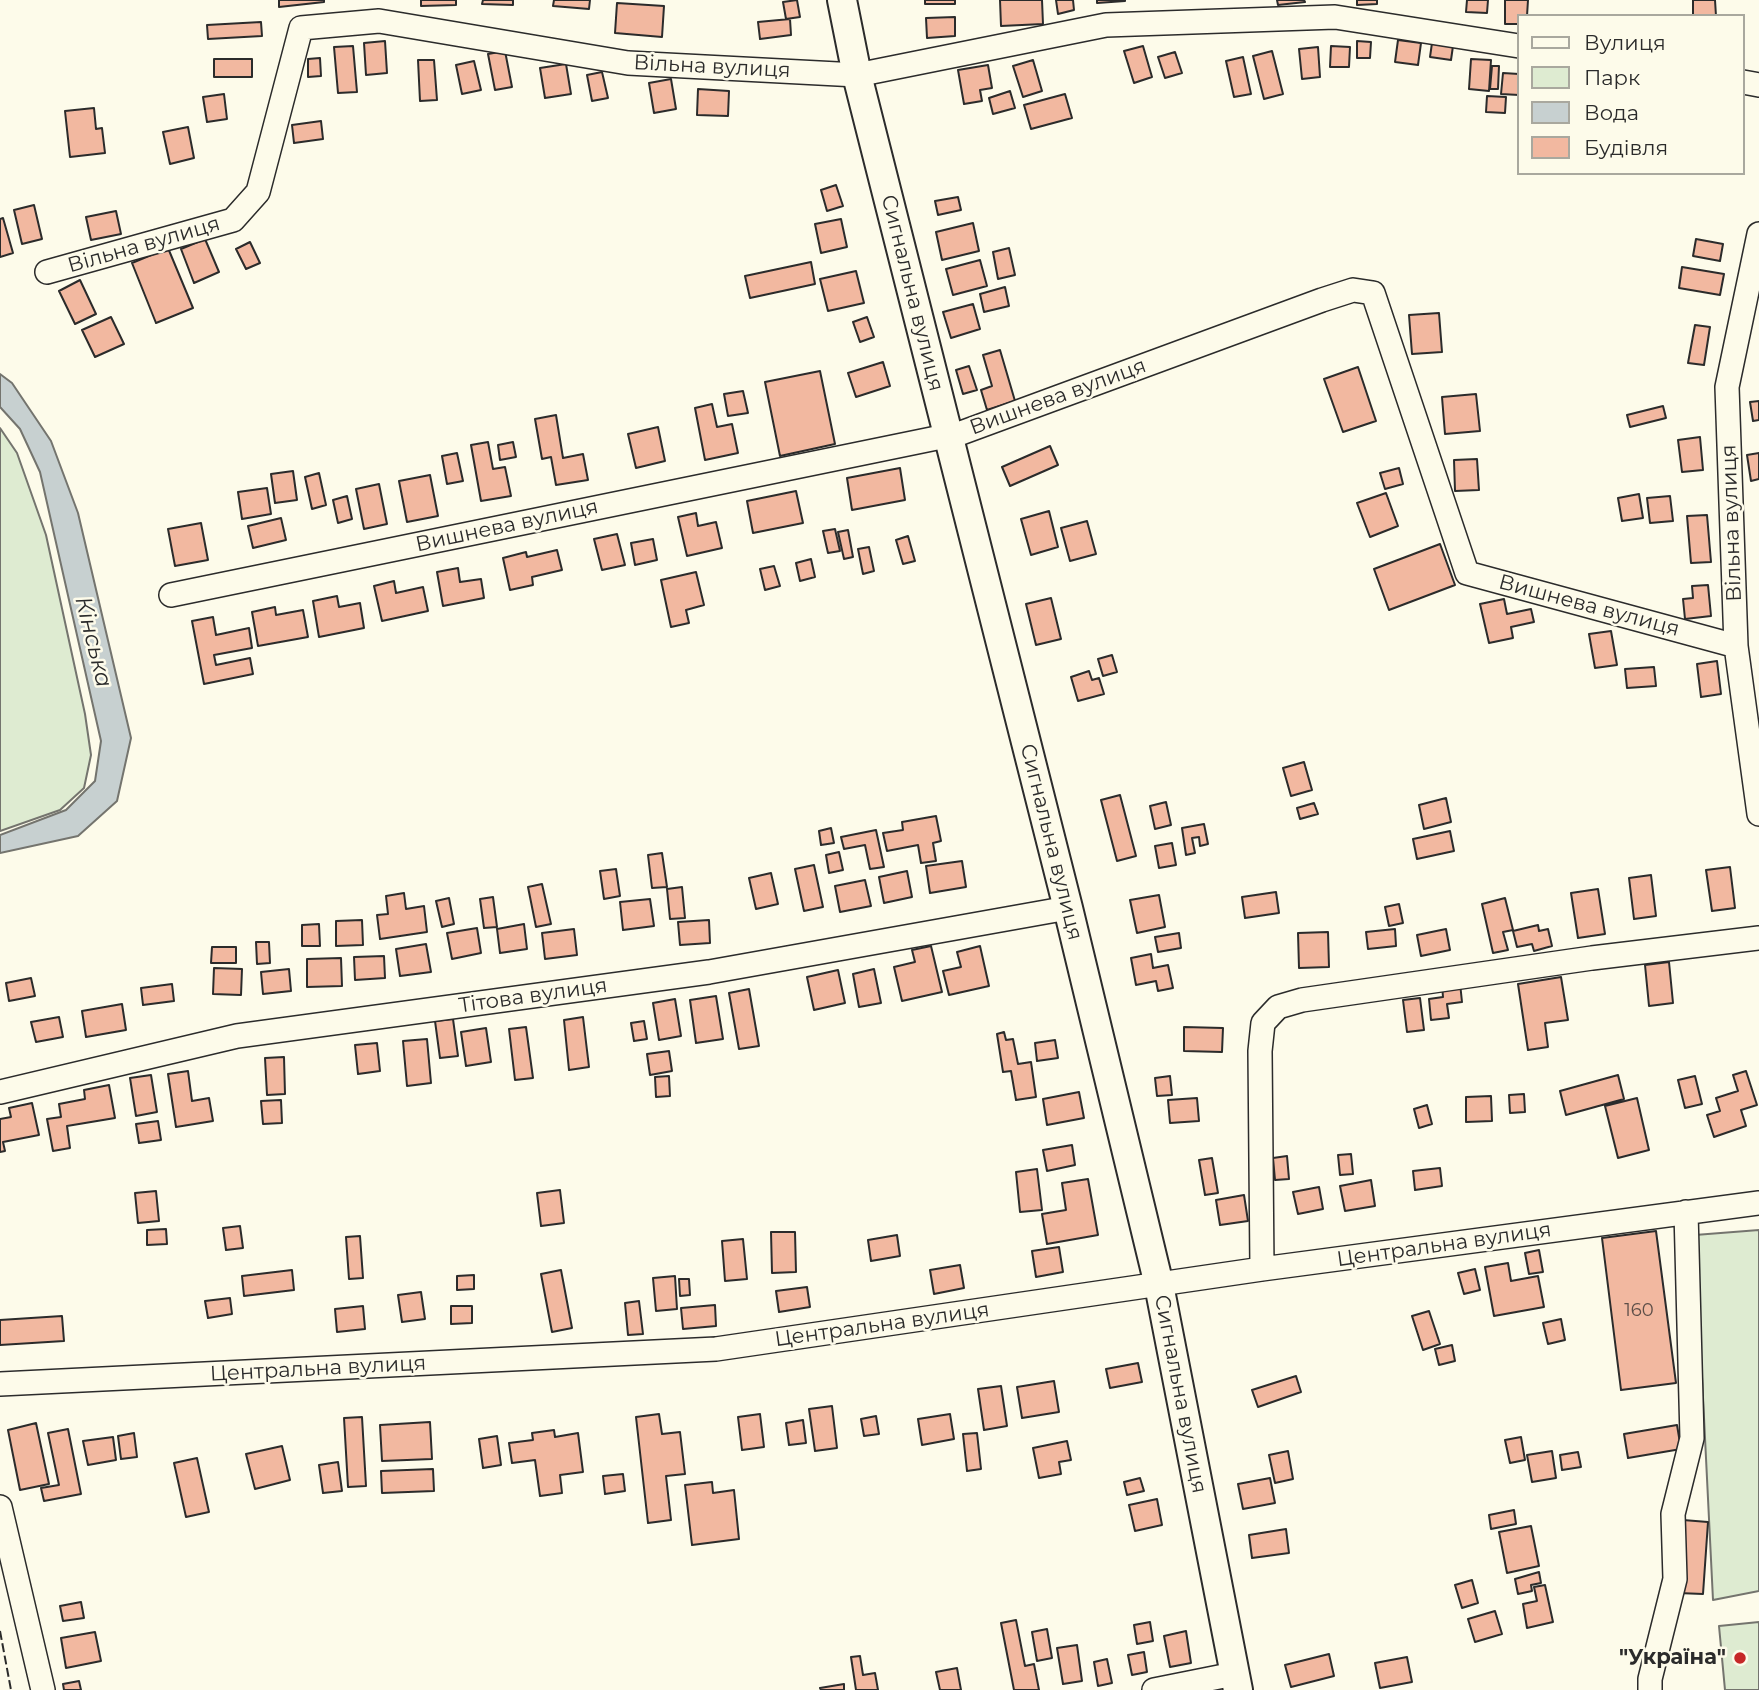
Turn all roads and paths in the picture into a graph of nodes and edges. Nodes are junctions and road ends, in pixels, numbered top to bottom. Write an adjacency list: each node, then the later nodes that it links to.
1 (842, 0): 3 (main road, Сигнальна вулиця)
2 (1518, 46): 3 (street, Вільна вулиця)
3 (857, 75): 5 (street, Вільна вулиця); 6 (main road, Сигнальна вулиця)
4 (1759, 234): 8 (street, Вільна вулиця)
5 (47, 272)
6 (948, 435): 7 (street, Вишнева вулиця); 8 (street, Вишнева вулиця); 10 (main road, Сигнальна вулиця)
7 (171, 595)
8 (1737, 646): 9 (street, Вільна вулиця)
9 (1759, 814)
10 (1068, 908): 12 (street, Тітова вулиця); 16 (main road, Сигнальна вулиця)
11 (1759, 938): 15 (street)
12 (0, 1092)
13 (1759, 1203): 14 (street, Центральна вулиця)
14 (1686, 1212): 15 (street, Центральна вулиця); 22 (street)
15 (1262, 1269): 16 (street, Центральна вулиця)
16 (1159, 1285): 17 (street, Центральна вулиця); 19 (main road, Сигнальна вулиця)
17 (0, 1384)
18 (0, 1507): 20 (street)
19 (1236, 1682): 21 (street)
20 (43, 1690)
21 (1154, 1690)
22 (1650, 1690)

